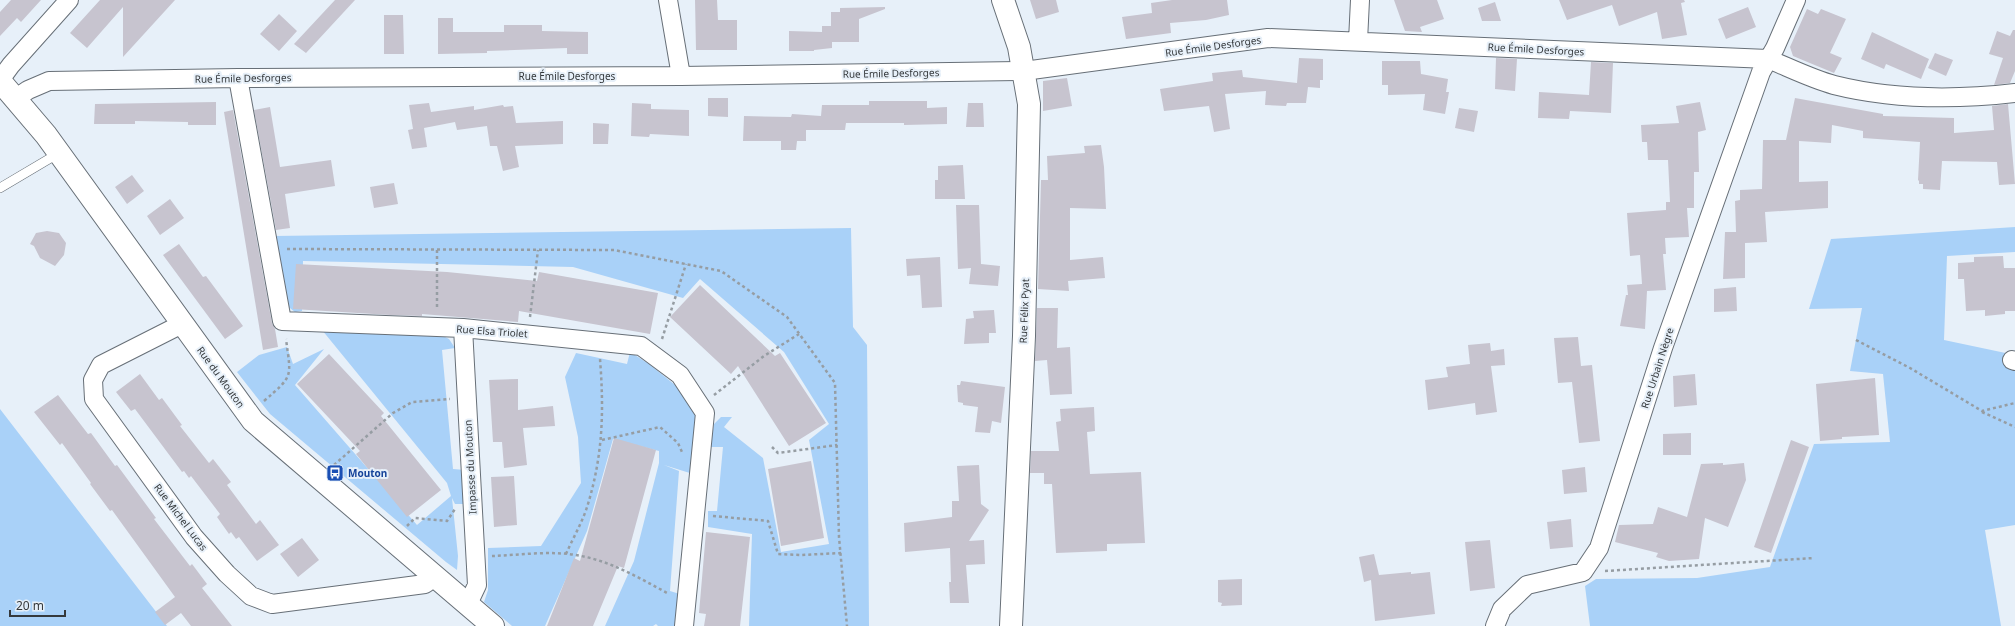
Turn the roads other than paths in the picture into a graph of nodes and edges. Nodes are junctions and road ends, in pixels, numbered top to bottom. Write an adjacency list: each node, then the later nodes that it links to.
1 (69, 0): 11 (street)
2 (668, 0): 9 (street)
3 (1003, 0): 8 (street, Rue Félix Pyat)
4 (1360, 0): 6 (street)
5 (1796, 0): 7 (street, Rue Urbain Nègre)
6 (1358, 41): 7 (street, Rue Émile Desforges); 8 (street, Rue Émile Desforges)
7 (1768, 59): 12 (street, Rue Émile Desforges); 23 (street, Rue Urbain Nègre)
8 (1024, 71): 9 (street, Rue Émile Desforges); 22 (street, Rue Félix Pyat)
9 (681, 76): 10 (street, Rue Émile Desforges)
10 (238, 78): 13 (street, Rue Émile Desforges); 17 (street, Rue Elsa Triolet)
11 (0, 81): 13 (street, Rue du Mouton)
12 (2015, 93)
13 (15, 99): 14 (street, Rue du Mouton)
14 (59, 153): 15 (lane); 16 (street, Rue du Mouton)
15 (0, 188)
16 (182, 324): 18 (street, Rue du Mouton); 18 (street, Rue Michel Lucas)
17 (463, 328): 19 (street, Impasse du Mouton); 21 (street, Rue Elsa Triolet)
18 (436, 576): 19 (street, Rue du Mouton)
19 (468, 604): 20 (street, Rue du Mouton)
20 (493, 626)
21 (684, 626)
22 (1011, 626)
23 (1495, 626)

